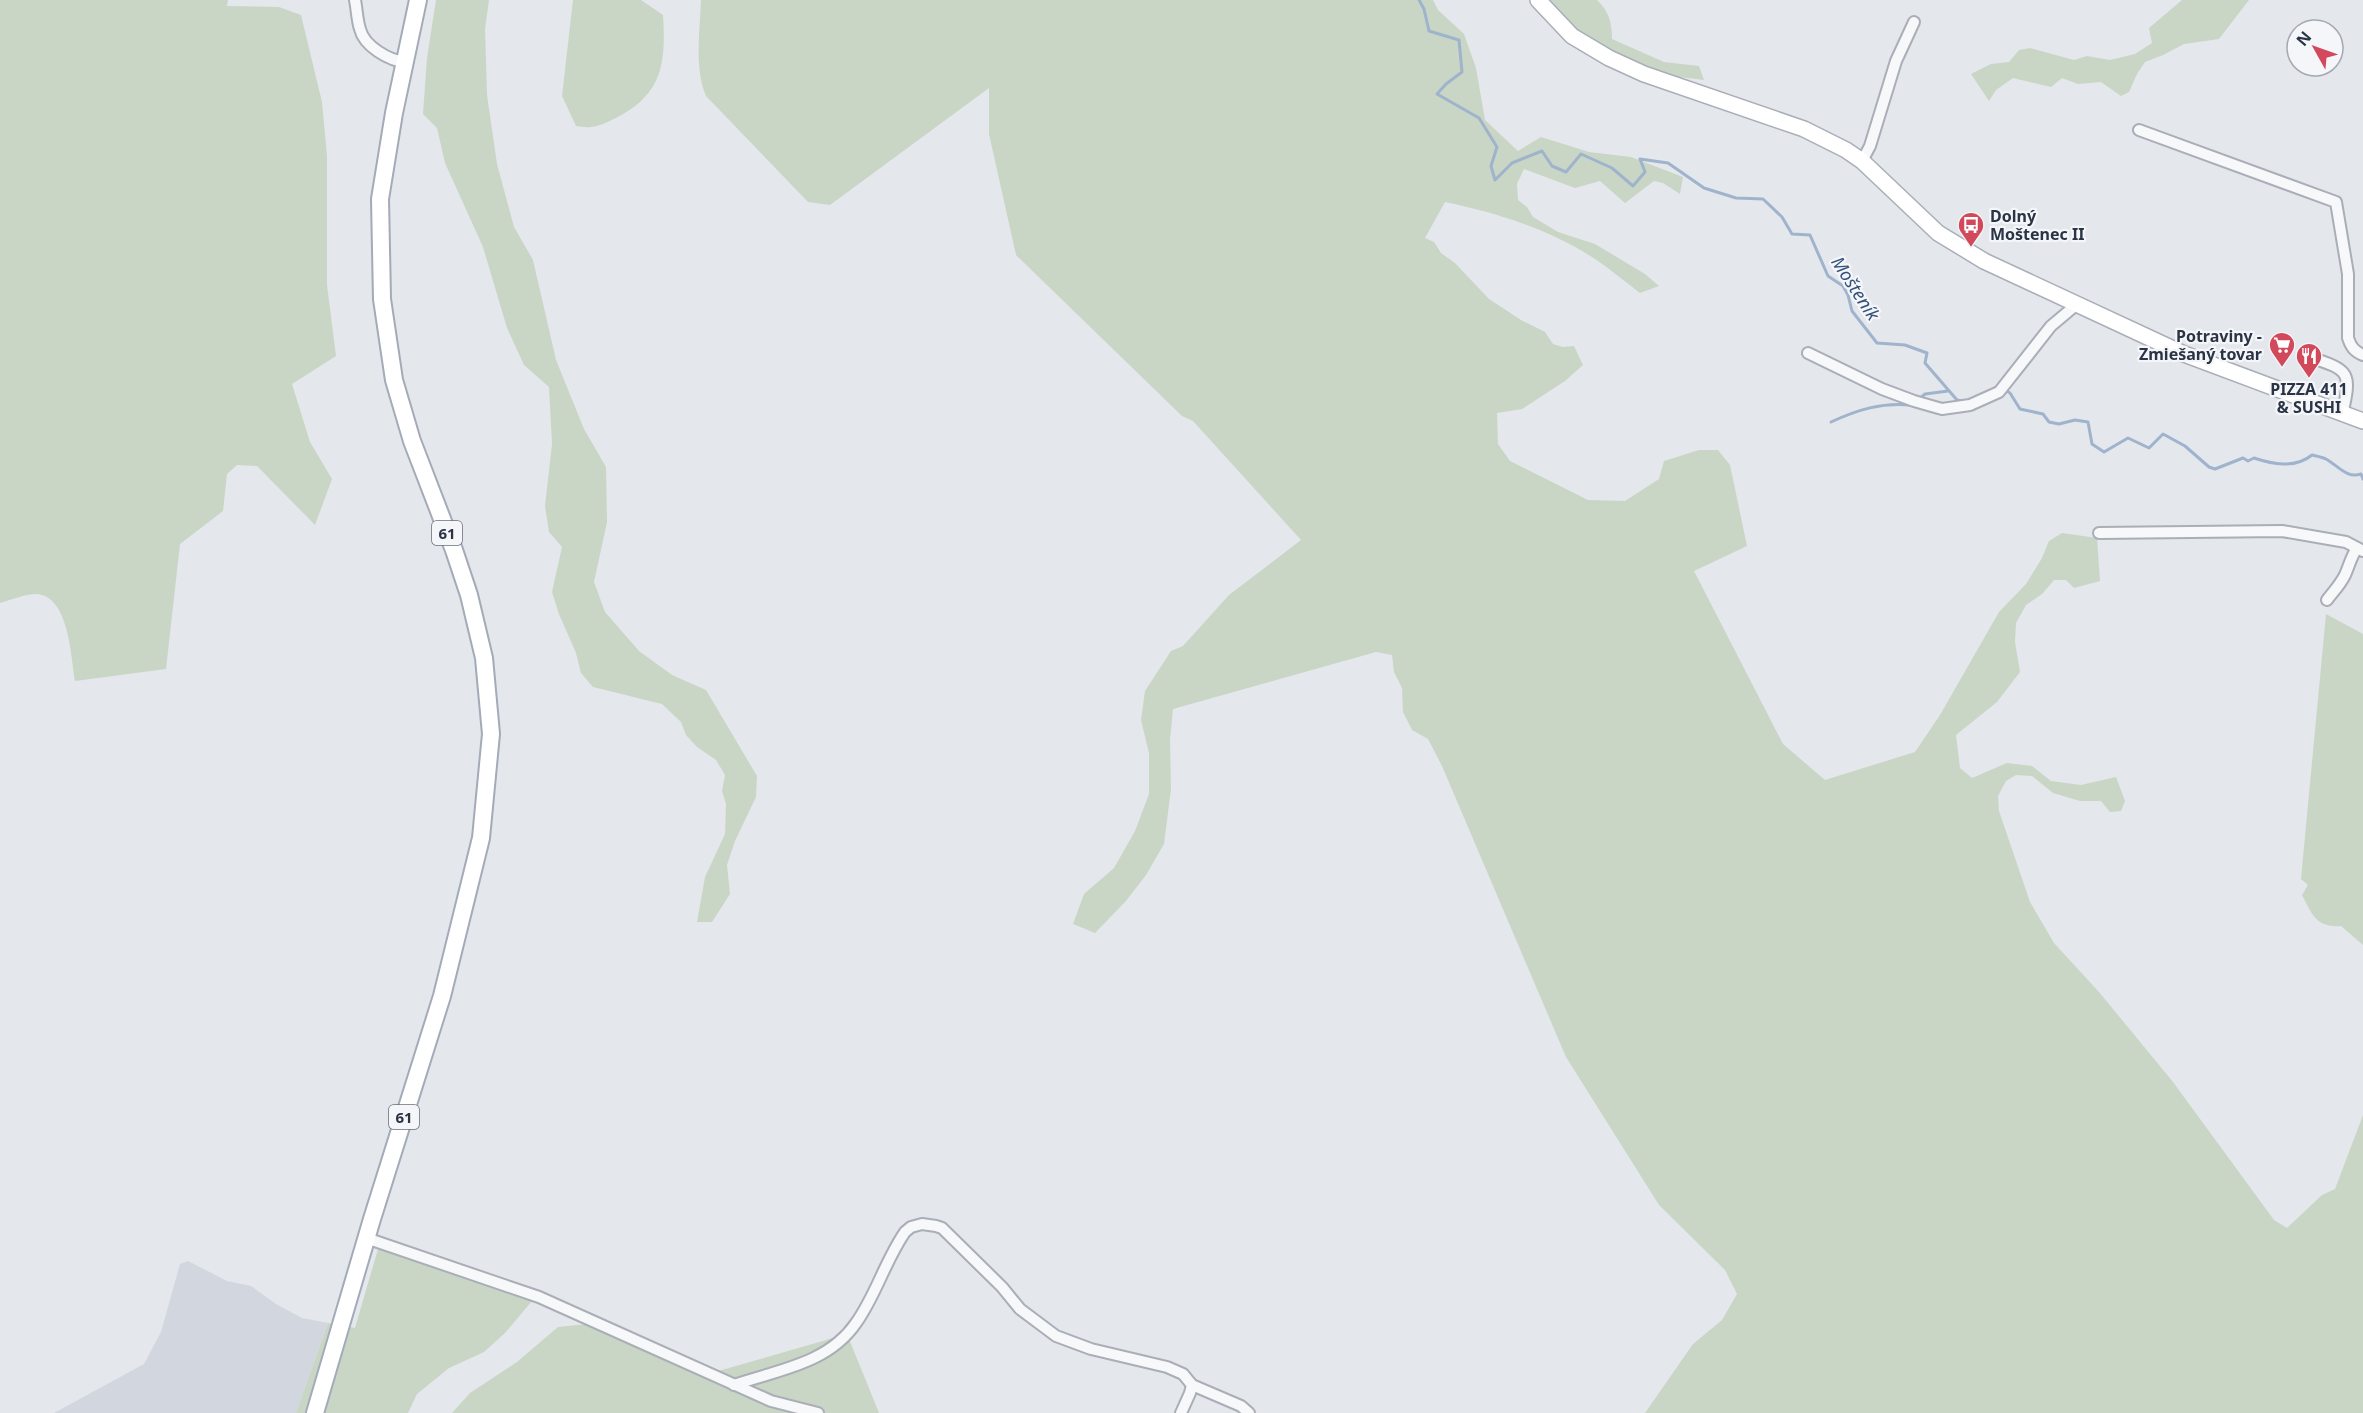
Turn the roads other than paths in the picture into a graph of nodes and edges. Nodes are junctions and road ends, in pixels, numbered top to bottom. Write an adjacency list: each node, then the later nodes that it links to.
1 (355, 0): 5 (street)
2 (418, 0): 5 (main road, 61)
3 (1538, 0): 7 (street)
4 (1914, 22): 7 (street)
5 (406, 62): 17 (main road, 61)
6 (2139, 130): 10 (street)
7 (1862, 161): 8 (street)
8 (2076, 305): 9 (street); 12 (street)
9 (1808, 353)
10 (2363, 355)
11 (2309, 357): 12 (street)
12 (2342, 415): 13 (street)
13 (2363, 421)
14 (2099, 533): 15 (street)
15 (2360, 550): 16 (street)
16 (2327, 600)
17 (366, 1238): 19 (street); 20 (main road, 61)
18 (1192, 1384): 19 (street); 22 (street); 23 (street)
19 (734, 1385): 21 (street)
20 (315, 1413)
21 (818, 1413)
22 (1181, 1413)
23 (1249, 1413)

